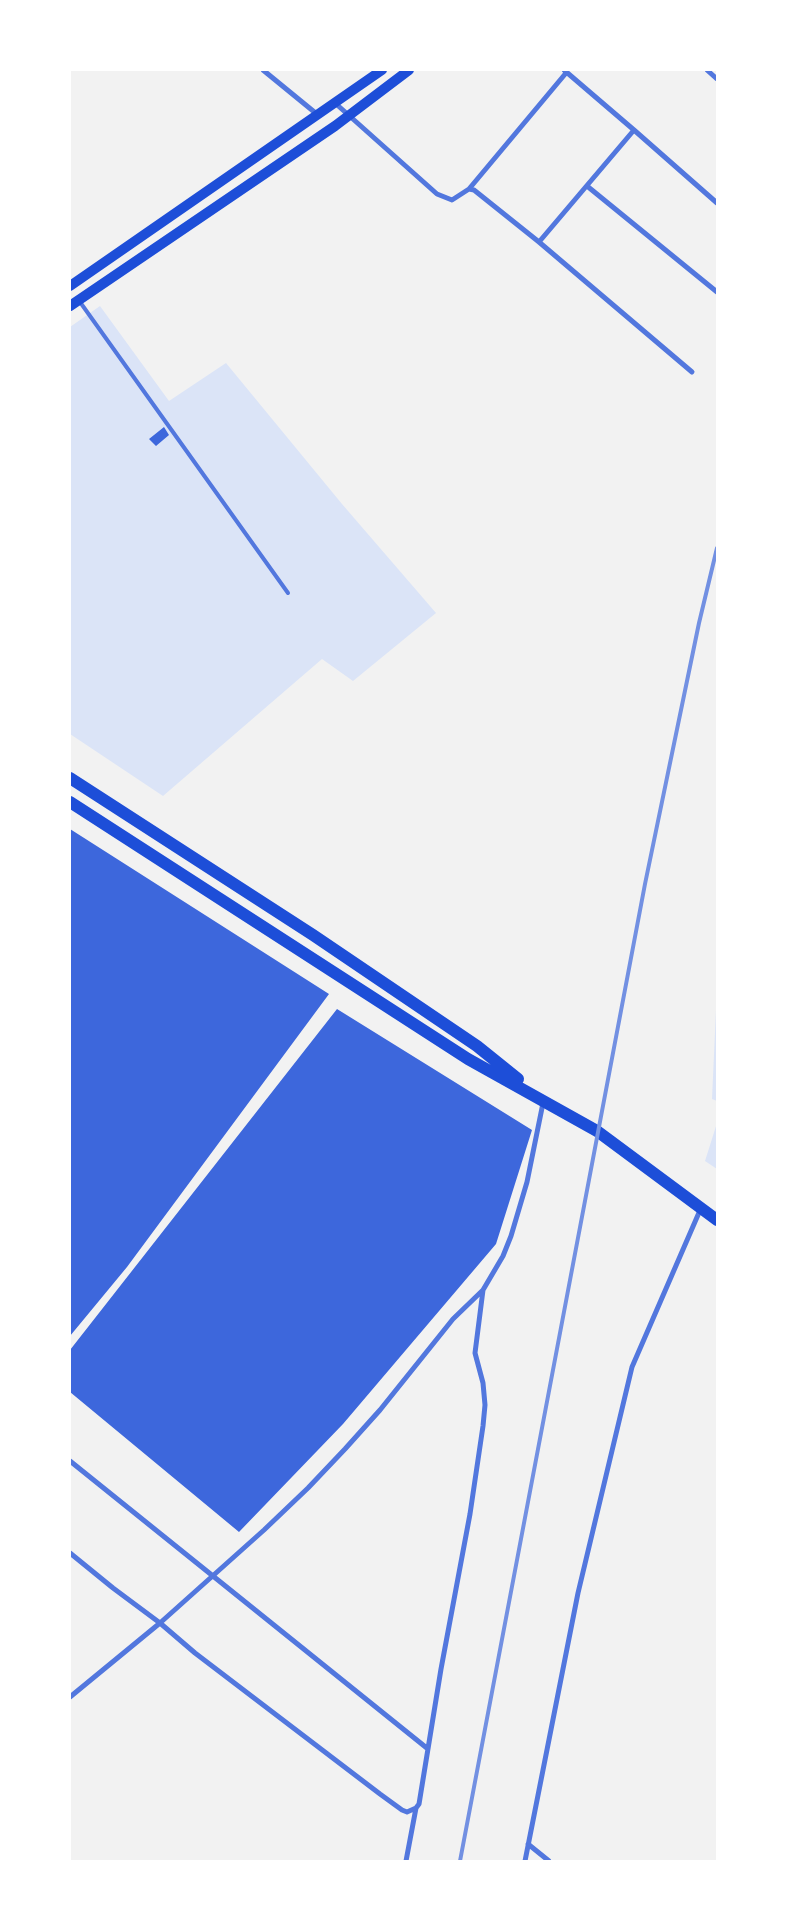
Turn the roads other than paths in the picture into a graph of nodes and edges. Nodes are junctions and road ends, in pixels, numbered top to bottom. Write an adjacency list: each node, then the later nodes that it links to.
1 (263, 70): 8 (street)
2 (382, 70): 7 (main road)
3 (410, 70): 9 (main road)
4 (706, 70): 6 (street)
5 (565, 71): 10 (street); 12 (street)
6 (717, 79)
7 (335, 103): 8 (main road); 9 (street)
8 (318, 115): 15 (main road)
9 (349, 115): 12 (street); 17 (main road)
10 (634, 130): 11 (street); 13 (street)
11 (587, 186): 14 (street); 16 (street)
12 (469, 189): 14 (street)
13 (717, 203)
14 (539, 242): 18 (street)
15 (70, 286)
16 (717, 292)
17 (74, 303): 19 (lane)
18 (692, 372)
19 (288, 593)
20 (70, 778): 22 (main road)
21 (70, 802): 22 (main road)
22 (544, 1100): 23 (main road); 25 (street)
23 (701, 1208): 24 (main road); 33 (street)
24 (717, 1220)
25 (483, 1290): 28 (street); 31 (street)
26 (70, 1461): 28 (street)
27 (70, 1553): 29 (street)
28 (212, 1577): 29 (street); 31 (street)
29 (160, 1623): 30 (street); 32 (street)
30 (70, 1697)
31 (428, 1748): 32 (street)
32 (416, 1808): 34 (street)
33 (528, 1844): 35 (street); 36 (street)
34 (406, 1861)
35 (525, 1861)
36 (548, 1861)

